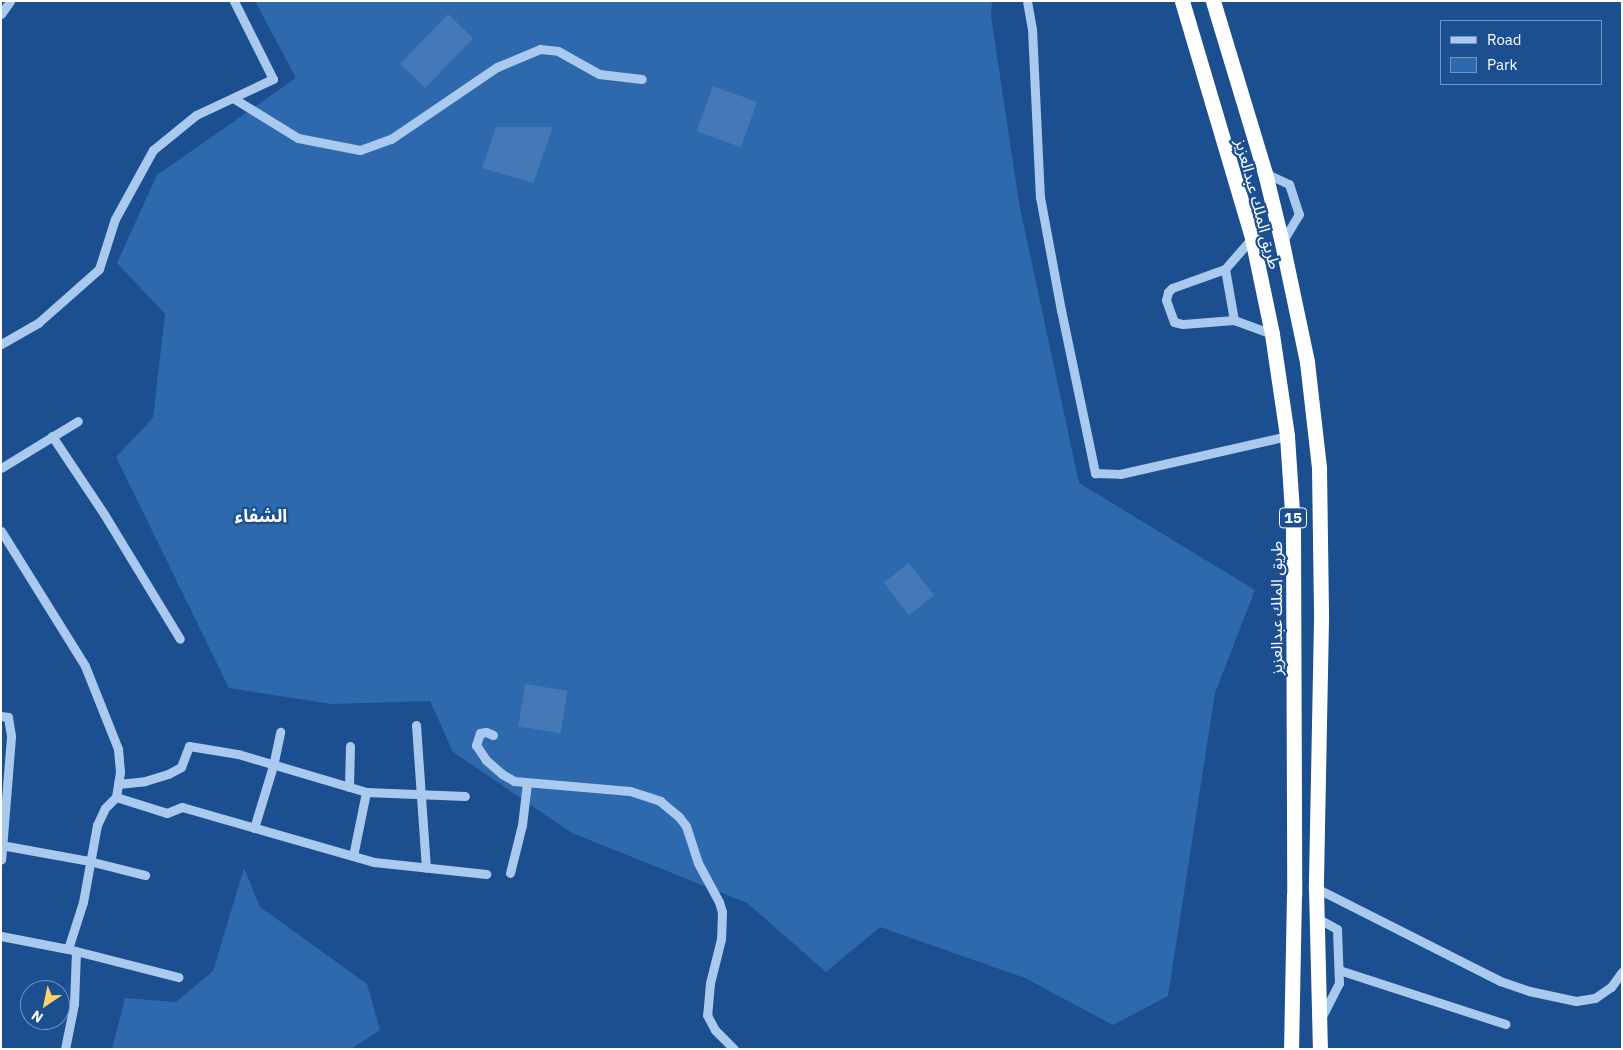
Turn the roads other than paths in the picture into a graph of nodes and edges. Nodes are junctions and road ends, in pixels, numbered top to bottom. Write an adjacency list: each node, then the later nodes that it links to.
1 (10, 1): 6 (street)
2 (234, 1): 8 (street)
3 (1027, 1): 18 (street)
4 (1182, 1): 10 (highway, طريق الملك عبدالعزيز / 15)
5 (1212, 1): 9 (highway, طريق الملك عبدالعزيز / 15)
6 (1, 14)
7 (642, 79): 8 (street)
8 (233, 98): 15 (street)
9 (1265, 172): 11 (highway, طريق الملك عبدالعزيز / 15); 11 (street)
10 (1252, 238): 12 (street); 14 (highway, طريق الملك عبدالعزيز / 15)
11 (1282, 243): 44 (highway, طريق الملك عبدالعزيز / 15)
12 (1225, 269): 13 (street); 13 (street)
13 (1234, 320): 14 (street)
14 (1272, 334): 18 (highway, طريق الملك عبدالعزيز / 15)
15 (1, 344)
16 (78, 421): 17 (street)
17 (52, 436): 19 (street); 21 (street)
18 (1288, 436): 55 (highway, طريق الملك عبدالعزيز / 15)
19 (1, 468)
20 (1, 531): 29 (street)
21 (180, 639)
22 (1, 716): 36 (street)
23 (416, 724): 32 (street)
24 (280, 732): 27 (street)
25 (493, 736): 28 (street)
26 (350, 746): 30 (street)
27 (273, 766): 29 (street); 30 (street); 35 (street)
28 (527, 783): 42 (street); 54 (street)
29 (118, 784): 34 (street)
30 (349, 787): 31 (street)
31 (366, 792): 32 (street); 37 (street)
32 (421, 795): 33 (street); 40 (street)
33 (465, 796)
34 (116, 797): 35 (street); 39 (street)
35 (254, 828): 37 (street)
36 (2, 845): 38 (street); 39 (street)
37 (353, 856): 40 (street)
38 (1, 860)
39 (89, 861): 43 (street); 47 (street)
40 (426, 868): 41 (street)
41 (486, 874)
42 (510, 874)
43 (145, 875)
44 (1316, 888): 45 (highway, طريق الملك عبدالعزيز / 15); 49 (street)
45 (1317, 918): 48 (street); 51 (highway, طريق الملك عبدالعزيز / 15)
46 (1, 936): 47 (street)
47 (72, 950): 50 (street); 53 (street)
48 (1339, 970): 51 (street); 52 (street)
49 (1622, 972)
50 (178, 977)
51 (1321, 1019): 56 (highway, طريق الملك عبدالعزيز / 15)
52 (1505, 1024)
53 (65, 1049)
54 (734, 1049)
55 (1291, 1049)
56 (1320, 1049)

